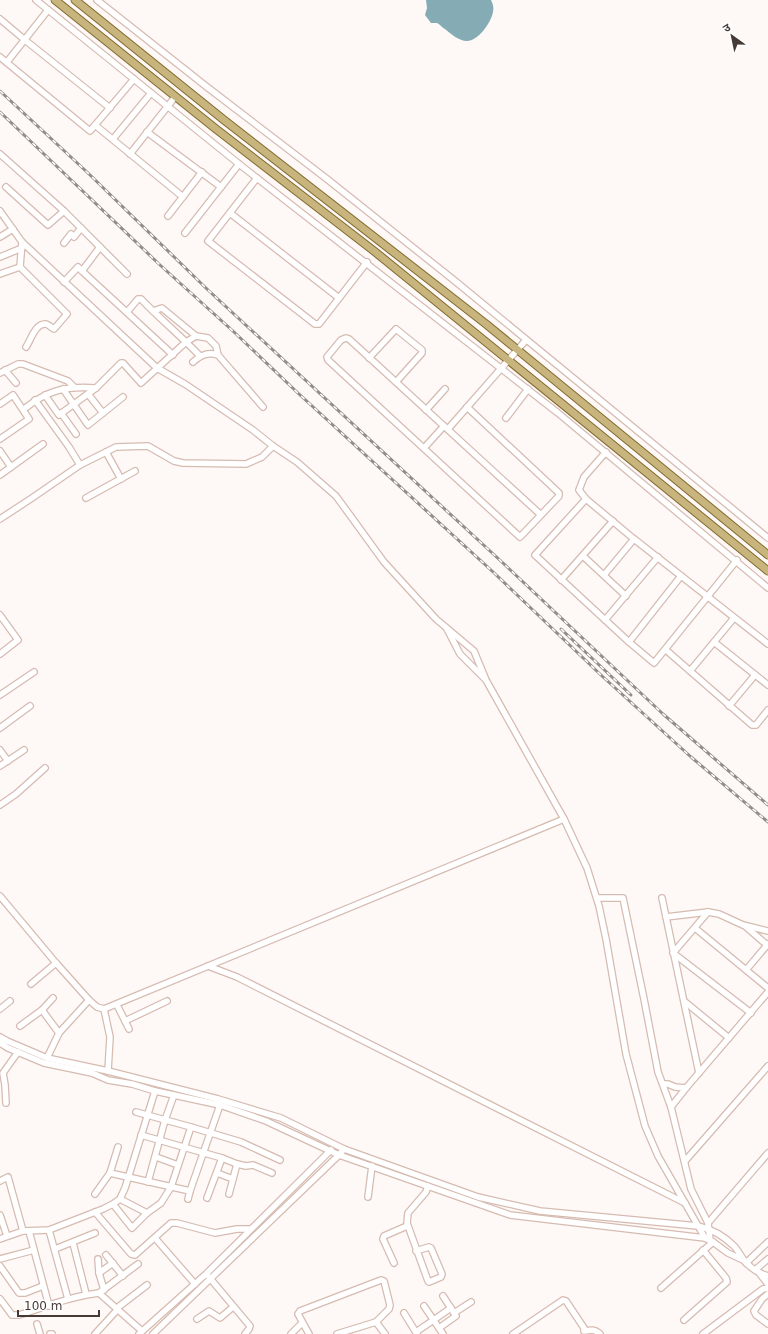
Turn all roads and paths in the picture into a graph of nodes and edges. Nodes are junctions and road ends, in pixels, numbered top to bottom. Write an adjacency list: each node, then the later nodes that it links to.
1 (36, 0): 5 (street)
2 (55, 0): 12 (main road)
3 (75, 0): 51 (main road)
4 (97, 0): 48 (street)
5 (48, 10): 7 (street); 10 (street)
6 (0, 19): 7 (street)
7 (25, 40): 9 (street); 14 (street)
8 (0, 57): 9 (street)
9 (6, 62): 15 (street)
10 (134, 79): 11 (street); 14 (street)
11 (151, 93): 13 (street); 17 (street)
12 (175, 97): 13 (street); 56 (main road)
13 (167, 105): 16 (street); 20 (street)
14 (110, 108): 15 (street)
15 (95, 125): 17 (street)
16 (147, 132): 19 (street); 21 (street)
17 (113, 139): 19 (street)
18 (0, 154): 27 (street)
19 (130, 154): 25 (street)
20 (239, 164): 22 (street); 23 (street)
21 (202, 172): 23 (street); 25 (street)
22 (257, 178): 28 (street); 38 (street)
23 (221, 186): 32 (street)
24 (6, 187): 27 (street)
25 (183, 197): 29 (street)
26 (0, 211): 31 (street)
27 (64, 211): 30 (street)
28 (230, 213): 44 (street); 44 (street)
29 (168, 216)
30 (81, 228): 34 (street); 36 (street)
31 (13, 229): 33 (street); 35 (street)
32 (185, 234)
33 (0, 237)
34 (64, 242)
35 (22, 245): 37 (street); 39 (street); 43 (street)
36 (100, 247): 40 (street); 42 (street)
37 (0, 257)
38 (367, 262): 44 (street); 59 (street)
39 (20, 268): 41 (street); 50 (street)
40 (82, 271): 43 (street); 46 (street)
41 (0, 274)
42 (127, 274)
43 (64, 282): 58 (street)
44 (339, 298)
45 (153, 311): 46 (street); 47 (street); 49 (street)
46 (127, 312): 52 (street)
47 (196, 336): 49 (street); 53 (street)
48 (526, 340): 51 (street); 100 (street)
49 (186, 342): 52 (street); 54 (street)
50 (26, 347)
51 (517, 350): 56 (street); 102 (main road)
52 (173, 355): 58 (street)
53 (218, 355): 54 (street); 74 (street)
54 (200, 356): 57 (street)
55 (369, 358): 61 (street); 61 (street); 86 (street)
56 (509, 360): 59 (street); 106 (main road)
57 (193, 362)
58 (158, 368): 64 (street); 85 (street)
59 (501, 368): 67 (street); 75 (street)
60 (2, 371): 62 (street); 63 (street)
61 (396, 382): 77 (street)
62 (16, 383)
63 (74, 387): 64 (street); 66 (street)
64 (96, 388): 68 (street)
65 (445, 388): 77 (street)
66 (63, 389): 69 (street); 73 (street)
67 (528, 389): 80 (street); 89 (street)
68 (88, 394): 73 (street); 79 (street)
69 (45, 395): 71 (street); 78 (street)
70 (123, 398): 79 (street)
71 (35, 400): 76 (street); 90 (street)
72 (0, 404): 76 (street)
73 (73, 405): 78 (street); 79 (street)
74 (263, 407)
75 (467, 407): 81 (street); 97 (street)
76 (24, 409): 83 (street)
77 (426, 410): 81 (street)
78 (61, 413): 82 (street)
79 (103, 414)
80 (506, 418)
81 (446, 428): 86 (street); 97 (street)
82 (76, 434)
83 (0, 440)
84 (43, 444): 91 (street)
85 (272, 446): 88 (street); 116 (street)
86 (424, 448): 97 (street)
87 (0, 450): 91 (street)
88 (106, 452): 90 (street); 94 (street)
89 (606, 452): 96 (street); 105 (street)
90 (80, 465): 98 (street)
91 (11, 467): 93 (street)
92 (135, 471): 94 (street)
93 (0, 475)
94 (121, 479): 95 (street)
95 (86, 498)
96 (586, 499): 99 (street); 109 (street)
97 (541, 515)
98 (0, 519)
99 (613, 521): 101 (street); 103 (street)
100 (768, 538)
101 (634, 540): 104 (street); 107 (street)
102 (768, 555)
103 (583, 556): 107 (street); 109 (street)
104 (658, 557): 108 (street); 111 (street)
105 (737, 560): 110 (street); 112 (street)
106 (768, 571)
107 (604, 575): 111 (street)
108 (681, 576): 112 (street); 117 (street)
109 (561, 580): 115 (street)
110 (768, 588)
111 (626, 596): 115 (street)
112 (708, 596): 114 (street); 120 (street)
113 (0, 615): 121 (street)
114 (734, 618): 118 (street); 119 (street)
115 (605, 620): 117 (street)
116 (446, 627): 125 (street); 125 (street)
117 (629, 642): 120 (street)
118 (714, 642): 122 (street); 124 (street)
119 (768, 644)
120 (666, 650): 122 (street)
121 (0, 654)
122 (690, 671): 129 (street)
123 (34, 672): 127 (street)
124 (755, 675): 126 (street); 129 (street)
125 (486, 680): 138 (street)
126 (768, 685)
127 (0, 696)
128 (30, 706): 131 (street)
129 (729, 706): 130 (street)
130 (768, 710)
131 (0, 728)
132 (0, 750): 134 (street)
133 (24, 750): 134 (street)
134 (8, 761): 135 (street)
135 (0, 766)
136 (45, 768): 137 (street)
137 (0, 805)
138 (564, 820): 140 (street); 150 (street)
139 (0, 896): 149 (street)
140 (597, 898): 177 (street); 222 (street)
141 (662, 898): 143 (street)
142 (708, 912): 143 (street); 144 (street); 145 (street)
143 (666, 917): 148 (street)
144 (743, 925): 146 (street); 147 (street)
145 (695, 928): 148 (street); 151 (street)
146 (768, 931)
147 (768, 945): 151 (street)
148 (673, 953): 159 (street); 164 (street)
149 (56, 963): 152 (street); 156 (street)
150 (208, 966): 160 (street); 222 (street)
151 (746, 970): 153 (street)
152 (31, 984)
153 (768, 988)
154 (768, 992): 164 (street)
155 (53, 998): 163 (street)
156 (89, 1000): 162 (street); 168 (street)
157 (10, 1001): 161 (street)
158 (167, 1001): 165 (street)
159 (684, 1001): 170 (street); 176 (street)
160 (117, 1005): 162 (street); 165 (street)
161 (0, 1009)
162 (104, 1009): 174 (street)
163 (42, 1010): 166 (street); 168 (street)
164 (750, 1013): 170 (street)
165 (125, 1021): 167 (street)
166 (20, 1026)
167 (130, 1029)
168 (59, 1033): 173 (street)
169 (0, 1037): 173 (street)
170 (729, 1038): 176 (street)
171 (0, 1044): 172 (street)
172 (18, 1052): 179 (street); 182 (street)
173 (47, 1058): 174 (street)
174 (108, 1071): 181 (street)
175 (767, 1071): 202 (street)
176 (699, 1073): 178 (street)
177 (663, 1084): 178 (street); 183 (street)
178 (686, 1088): 183 (street)
179 (155, 1090): 180 (street); 185 (street)
180 (174, 1095): 181 (street); 186 (street)
181 (217, 1102): 188 (street); 191 (street); 195 (street)
182 (6, 1103)
183 (671, 1107): 202 (street)
184 (136, 1112): 185 (street)
185 (147, 1115): 186 (street); 189 (street)
186 (165, 1120): 187 (street); 190 (street)
187 (191, 1127): 188 (street); 193 (street)
188 (210, 1133): 196 (street); 201 (street)
189 (141, 1135): 190 (street); 209 (street)
190 (159, 1140): 193 (street); 199 (street)
191 (336, 1145): 194 (street); 195 (street)
192 (118, 1147): 206 (street)
193 (184, 1148): 196 (street); 204 (street)
194 (344, 1149): 198 (street); 228 (street)
195 (330, 1151): 198 (street); 230 (street)
196 (203, 1152): 200 (street); 215 (street)
197 (768, 1153): 229 (street)
198 (339, 1155): 205 (street); 257 (street)
199 (156, 1157): 204 (street); 212 (street)
200 (222, 1158): 203 (street); 207 (street)
201 (280, 1160)
202 (685, 1161): 229 (street)
203 (237, 1164): 208 (street); 210 (street)
204 (178, 1165): 214 (street)
205 (372, 1166): 213 (street); 218 (street)
206 (110, 1173): 209 (street); 216 (street)
207 (217, 1173): 210 (street); 219 (street)
208 (272, 1173)
209 (128, 1178): 212 (street); 220 (street)
210 (233, 1179): 217 (street)
211 (0, 1181): 232 (street)
212 (148, 1182): 214 (street)
213 (428, 1186): 227 (street); 237 (street)
214 (171, 1187): 215 (street); 225 (street)
215 (190, 1191): 221 (street)
216 (95, 1194)
217 (229, 1194)
218 (368, 1197)
219 (207, 1198)
220 (120, 1199): 223 (street); 225 (street)
221 (188, 1199)
222 (685, 1202): 228 (street)
223 (113, 1204): 224 (street); 225 (street)
224 (95, 1212): 231 (street); 235 (street)
225 (147, 1212)
226 (0, 1217): 234 (street)
227 (407, 1226): 243 (street); 250 (street)
228 (698, 1226): 229 (street); 237 (street)
229 (709, 1226): 237 (street); 248 (street)
230 (250, 1229): 235 (street); 255 (street)
231 (49, 1230): 232 (street); 240 (street)
232 (26, 1231): 234 (street); 241 (street)
233 (95, 1233): 239 (street)
234 (7, 1236): 236 (street)
235 (155, 1238): 259 (street)
236 (0, 1239)
237 (709, 1240): 242 (street); 248 (street)
238 (768, 1242): 248 (street)
239 (73, 1243): 240 (street); 264 (street)
240 (55, 1249): 268 (street)
241 (34, 1250): 245 (street); 261 (street)
242 (704, 1250): 262 (street); 278 (street)
243 (416, 1251): 243 (street)
244 (106, 1255): 249 (street)
245 (0, 1259)
246 (98, 1259): 254 (street)
247 (768, 1259): 253 (street)
248 (745, 1261): 253 (street)
249 (113, 1263): 254 (street); 256 (street)
250 (394, 1263)
251 (138, 1264): 256 (street)
252 (0, 1266): 261 (street)
253 (755, 1270): 258 (street)
254 (99, 1273): 263 (street)
255 (206, 1274): 257 (street); 259 (street)
256 (123, 1276): 263 (street)
257 (211, 1280): 272 (street); 291 (street)
258 (767, 1283): 286 (street)
259 (195, 1284): 284 (street)
260 (147, 1285): 273 (street)
261 (43, 1286): 270 (street)
262 (662, 1288)
263 (102, 1292): 264 (street); 273 (street)
264 (86, 1294): 268 (street)
265 (768, 1294): 282 (street)
266 (443, 1296): 274 (street)
267 (0, 1299): 270 (street)
268 (68, 1299): 270 (street)
269 (471, 1302): 274 (street)
270 (49, 1306)
271 (424, 1306): 277 (street)
272 (233, 1307): 276 (street); 292 (street)
273 (118, 1309): 284 (street); 290 (street)
274 (453, 1311): 277 (street); 283 (street)
275 (404, 1314): 288 (street)
276 (197, 1319)
277 (433, 1320): 283 (street); 288 (street)
278 (684, 1320)
279 (376, 1322): 280 (street); 287 (street); 296 (street)
280 (302, 1323): 293 (street); 294 (street)
281 (37, 1324): 289 (street)
282 (768, 1324)
283 (439, 1328): 297 (street)
284 (141, 1332)
285 (582, 1332): 298 (street); 299 (street)
286 (711, 1332): 300 (street)
287 (346, 1333): 295 (street)
288 (416, 1333)
289 (40, 1334)
290 (95, 1334)
291 (153, 1334)
292 (245, 1334)
293 (291, 1334)
294 (309, 1334)
295 (337, 1334)
296 (385, 1334)
297 (443, 1334)
298 (513, 1334)
299 (600, 1334)
300 (703, 1334)

